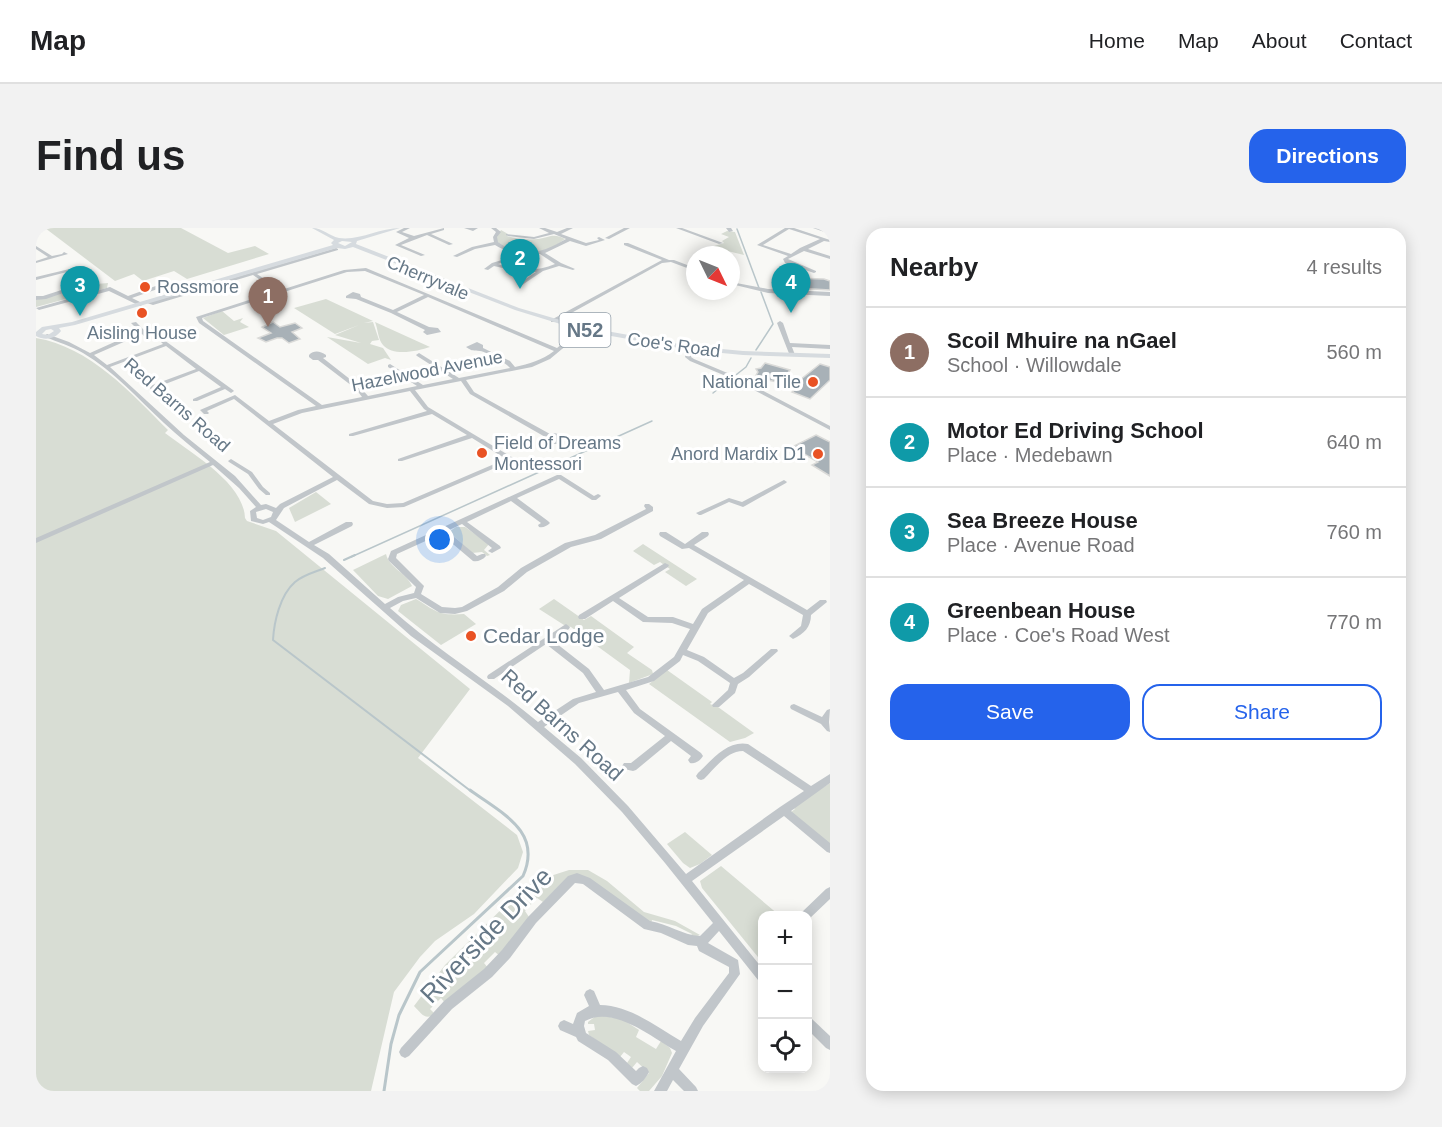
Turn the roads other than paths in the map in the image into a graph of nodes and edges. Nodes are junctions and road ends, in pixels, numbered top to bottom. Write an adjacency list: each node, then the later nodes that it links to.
1 (315, 228): 29 (main road)
2 (397, 228): 24 (main road)
3 (408, 228): 18 (street)
4 (443, 228): 16 (street)
5 (466, 228): 6 (street)
6 (476, 228)
7 (493, 228): 25 (street)
8 (541, 228): 14 (street)
9 (571, 228): 14 (street)
10 (628, 228): 20 (street)
11 (678, 228): 26 (street)
12 (789, 228): 22 (street); 35 (street)
13 (816, 228): 15 (street)
14 (556, 233): 17 (street); 21 (street)
15 (830, 233)
16 (427, 234): 18 (street); 27 (street)
17 (512, 237)
18 (414, 238): 34 (street)
19 (599, 238): 21 (street)
20 (607, 238)
21 (570, 239): 33 (street)
22 (824, 239): 23 (street); 31 (street)
23 (830, 241)
24 (353, 243): 29 (main road, N52); 65 (main road, Coe's Road / N52)
25 (496, 243): 33 (street); 36 (street)
26 (721, 243)
27 (451, 244)
28 (626, 244): 40 (street)
29 (337, 245): 50 (main road)
30 (36, 247): 37 (street)
31 (802, 249): 35 (street); 38 (street)
32 (64, 253): 37 (street)
33 (542, 253): 43 (street)
34 (423, 255)
35 (790, 255): 51 (street)
36 (454, 256)
37 (52, 258): 41 (street)
38 (830, 258)
39 (505, 260): 42 (street)
40 (668, 261): 44 (street); 65 (street)
41 (36, 262)
42 (494, 264): 46 (street); 49 (street)
43 (559, 264): 47 (street); 49 (street)
44 (686, 267)
45 (84, 268): 48 (street)
46 (486, 269)
47 (573, 269)
48 (68, 271): 52 (street); 60 (street)
49 (540, 271): 53 (street)
50 (255, 272): 56 (street); 62 (main road)
51 (814, 272)
52 (36, 279)
53 (522, 284)
54 (164, 285): 59 (street)
55 (740, 285): 57 (street)
56 (282, 290): 58 (street, Cherryvale); 93 (street, Cherryvale)
57 (830, 294)
58 (428, 295): 64 (street); 77 (street, Cherryvale)
59 (129, 297): 62 (street); 63 (street)
60 (36, 298)
61 (358, 298): 64 (street)
62 (144, 303): 68 (main road)
63 (39, 308)
64 (393, 312): 69 (street)
65 (553, 321): 70 (main road, Coe's Road / N52)
66 (134, 323): 79 (street)
67 (780, 323): 73 (street)
68 (54, 329): 71 (main road); 71 (main road); 72 (street, Red Barns Road)
69 (428, 329)
70 (583, 329): 75 (main road, Coe's Road / N52); 77 (street, Hazelwood Avenue)
71 (47, 336): 72 (street, Red Barns Road)
72 (64, 340): 79 (street, Red Barns Road)
73 (788, 345): 74 (street); 80 (street)
74 (830, 347)
75 (690, 348): 80 (main road, Coe's Road / N52); 97 (street)
76 (480, 349): 86 (street)
77 (557, 350): 86 (street, Hazelwood Avenue)
78 (419, 354): 87 (street)
79 (90, 355): 84 (street, Red Barns Road)
80 (792, 355): 81 (main road, Coe's Road / N52)
81 (830, 356)
82 (320, 359): 91 (street)
83 (390, 366): 89 (street)
84 (106, 367): 85 (street); 104 (street, Red Barns Road)
85 (200, 369): 88 (street); 92 (street)
86 (513, 369): 87 (street, Hazelwood Avenue)
87 (460, 380): 89 (street, Hazelwood Avenue); 100 (street)
88 (151, 387)
89 (422, 387): 90 (street, Hazelwood Avenue)
90 (411, 389): 91 (street, Hazelwood Avenue); 94 (street)
91 (366, 398): 93 (street, Hazelwood Avenue)
92 (195, 400)
93 (321, 407): 96 (street, Hazelwood Avenue)
94 (432, 412): 98 (street); 99 (street)
95 (206, 413): 96 (street)
96 (269, 423): 107 (street)
97 (830, 428)
98 (351, 436)
99 (472, 436): 101 (street); 102 (street)
100 (550, 437)
101 (511, 459): 105 (street); 107 (street)
102 (400, 460)
103 (231, 461): 106 (street)
104 (214, 462): 108 (street, Red Barns Road); 124 (street)
105 (528, 469)
106 (250, 473): 108 (street); 110 (street)
107 (338, 477): 115 (street)
108 (235, 480): 114 (street, Red Barns Road)
109 (784, 482): 116 (street)
110 (270, 493)
111 (598, 496): 112 (street)
112 (512, 498): 118 (street); 120 (street)
113 (647, 506): 131 (street)
114 (258, 507): 115 (street); 117 (street, Red Barns Road)
115 (277, 508): 117 (street)
116 (699, 513)
117 (271, 520): 125 (street, Red Barns Road)
118 (462, 521): 121 (street); 127 (street)
119 (349, 524): 125 (street)
120 (542, 525)
121 (442, 531): 128 (street); 131 (street)
122 (663, 534): 126 (street)
123 (705, 534): 126 (street)
124 (36, 541)
125 (310, 544): 134 (street, Red Barns Road)
126 (689, 545): 130 (street)
127 (492, 551)
128 (482, 556)
129 (662, 566): 132 (street)
130 (748, 581): 135 (street); 138 (street)
131 (417, 595): 134 (street)
132 (614, 598): 136 (street); 138 (street)
133 (824, 602): 135 (street)
134 (384, 608): 150 (street, Red Barns Road)
135 (807, 614): 139 (street)
136 (582, 617)
137 (566, 627): 140 (street)
138 (695, 628): 141 (street)
139 (793, 636)
140 (546, 640): 143 (street); 146 (street)
141 (682, 651): 144 (street); 145 (street)
142 (774, 651): 144 (street)
143 (491, 677)
144 (734, 682): 147 (street)
145 (621, 689): 146 (street); 152 (street)
146 (602, 694): 150 (street)
147 (716, 705)
148 (794, 707): 151 (street)
149 (830, 712): 151 (street)
150 (539, 726): 160 (street, Red Barns Road)
151 (827, 726)
152 (671, 736): 153 (street); 154 (street)
153 (693, 760)
154 (627, 766)
155 (701, 776): 157 (street)
156 (830, 778): 157 (street)
157 (810, 790): 158 (street)
158 (783, 810): 159 (street); 160 (street)
159 (830, 849)
160 (686, 880): 163 (street, Red Barns Road)
161 (830, 892): 162 (street)
162 (809, 911)
163 (719, 924): 164 (street); 165 (street, Red Barns Road)
164 (702, 941): 172 (street, Riverside Drive); 173 (street, Riverside Drive)
165 (758, 971)
166 (590, 995): 167 (street)
167 (596, 1008): 170 (street); 172 (street)
168 (564, 1026): 170 (street)
169 (812, 1028): 171 (street)
170 (579, 1032): 175 (street)
171 (830, 1044)
172 (683, 1049): 174 (street, Riverside Drive)
173 (405, 1052)
174 (672, 1070): 176 (street, Riverside Drive); 177 (street)
175 (643, 1072)
176 (660, 1091)
177 (692, 1091)

